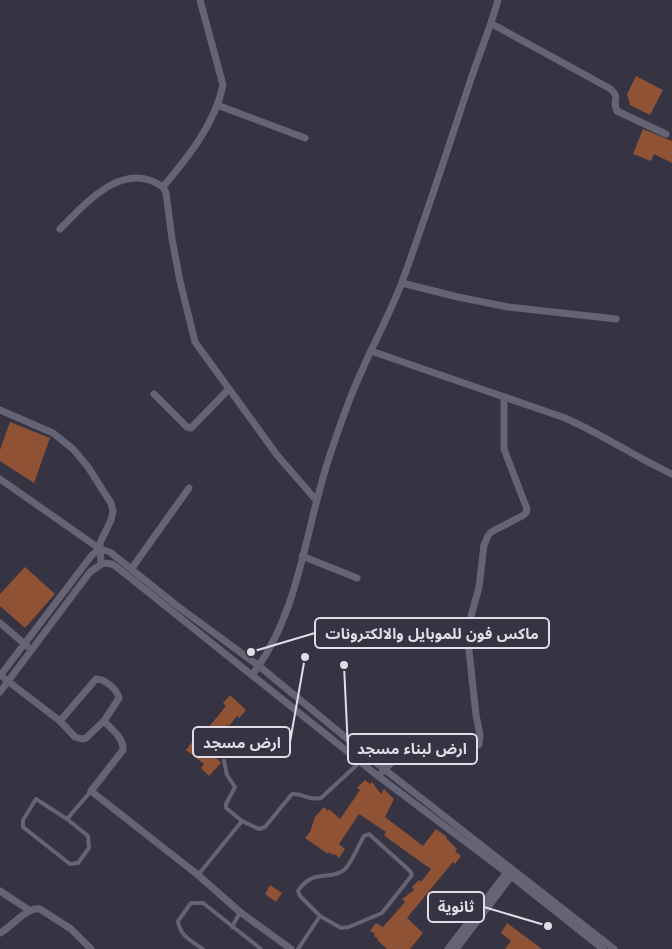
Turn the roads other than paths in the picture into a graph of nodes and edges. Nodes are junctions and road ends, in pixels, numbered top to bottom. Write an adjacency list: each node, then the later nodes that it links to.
1 (200, 0): 4 (street)
2 (498, 0): 3 (street)
3 (492, 24): 5 (street); 9 (street)
4 (217, 105): 6 (street); 7 (street)
5 (666, 134)
6 (305, 138)
7 (163, 187): 8 (street); 12 (street)
8 (60, 228)
9 (402, 283): 10 (street); 11 (street)
10 (616, 319)
11 (371, 351): 14 (street); 19 (street)
12 (229, 389): 13 (street); 19 (street)
13 (154, 394)
14 (504, 397): 16 (street); 37 (street)
15 (0, 410): 20 (street)
16 (672, 474)
17 (0, 479): 20 (street)
18 (189, 488): 23 (street)
19 (316, 500): 21 (street)
20 (100, 550): 22 (street); 23 (street); 26 (street)
21 (302, 556): 24 (street); 28 (street)
22 (101, 564): 27 (street); 29 (street)
23 (132, 568): 28 (street)
24 (357, 578)
25 (0, 623): 26 (street)
26 (24, 644): 27 (street); 30 (street)
27 (31, 650): 31 (street)
28 (259, 666): 29 (street); 37 (street)
29 (252, 675): 36 (street)
30 (0, 676): 31 (street)
31 (8, 681): 32 (street); 34 (street)
32 (0, 692)
33 (104, 720): 34 (street); 34 (street); 39 (street)
34 (60, 721)
35 (224, 761): 41 (lane)
36 (360, 762): 38 (street); 41 (lane)
37 (384, 769): 38 (street); 42 (street)
38 (378, 776): 42 (street)
39 (91, 791): 40 (lane); 43 (street)
40 (68, 819): 40 (lane)
41 (242, 821): 43 (lane)
42 (510, 872): 55 (street); 56 (street); 57 (street); 58 (street)
43 (198, 875): 46 (street)
44 (0, 890): 45 (street)
45 (29, 910): 49 (street); 50 (street)
46 (240, 912): 48 (lane); 53 (street)
47 (320, 916): 47 (lane); 54 (lane)
48 (232, 927): 51 (lane); 52 (lane)
49 (0, 933)
50 (91, 949)
51 (202, 949)
52 (261, 949)
53 (291, 949)
54 (298, 949)
55 (448, 949)
56 (456, 949)
57 (603, 949)
58 (614, 949)

